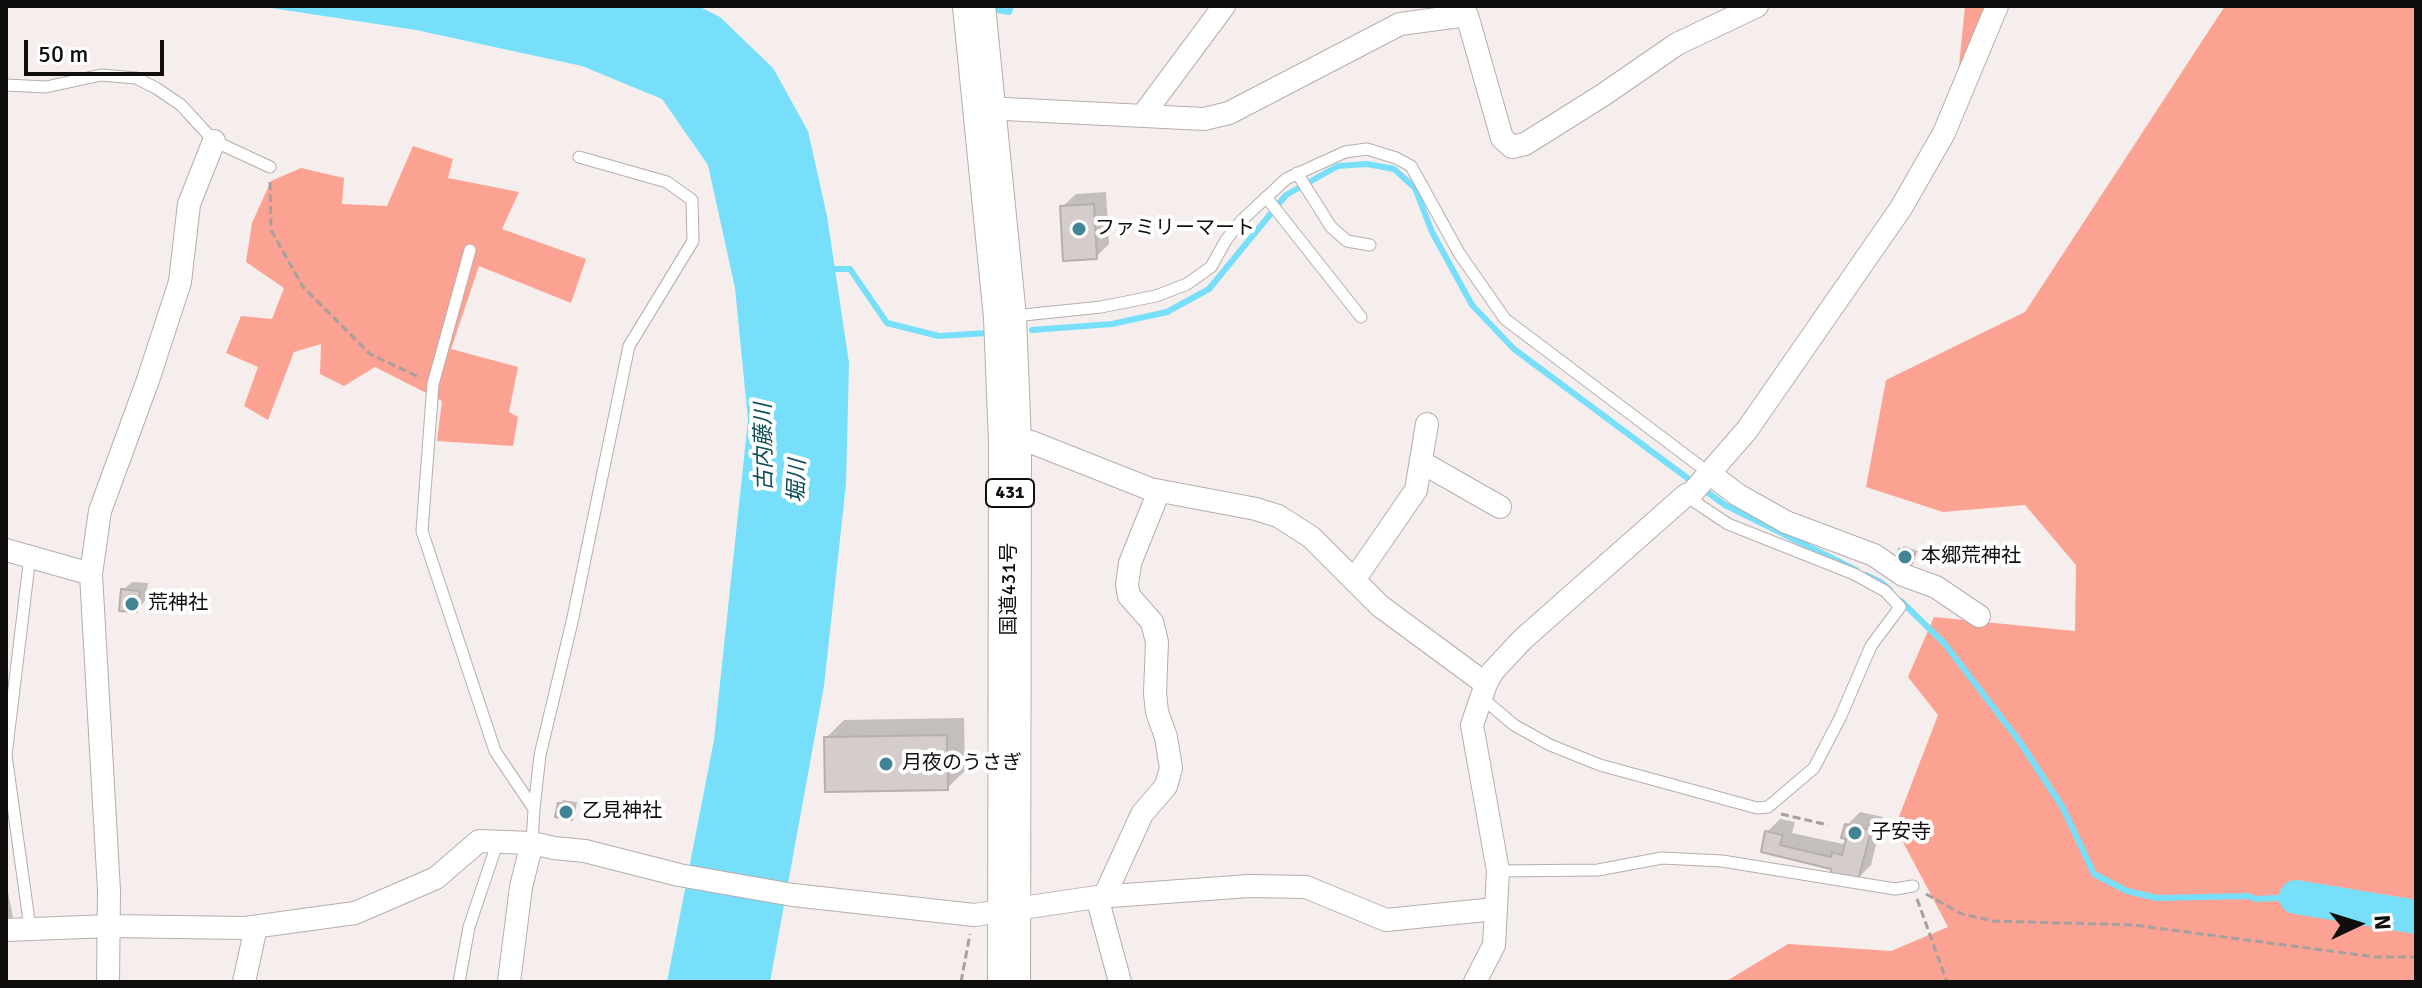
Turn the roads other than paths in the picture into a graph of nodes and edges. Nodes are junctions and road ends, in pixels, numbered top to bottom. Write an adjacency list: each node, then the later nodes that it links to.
1 (974, 6): 6 (highway, 国道431号 / 431)
2 (1224, 6): 7 (street)
3 (1757, 6): 7 (street)
4 (1997, 6): 20 (street)
5 (6, 85): 8 (lane)
6 (985, 108): 7 (street); 15 (highway, 国道431号 / 431)
7 (1143, 115)
8 (214, 141): 10 (lane); 25 (street)
9 (579, 157): 29 (lane)
10 (270, 167)
11 (1297, 173): 12 (lane); 13 (lane); 20 (lane)
12 (1266, 197): 15 (lane); 16 (lane)
13 (1370, 245)
14 (470, 250): 29 (lane)
15 (1005, 317): 18 (highway, 国道431号 / 431)
16 (1361, 317)
17 (1427, 424): 19 (street)
18 (1010, 443): 21 (street); 37 (highway, 国道431号 / 431)
19 (1421, 462): 22 (street); 26 (street)
20 (1698, 485): 27 (street); 28 (street); 28 (lane)
21 (1159, 491): 26 (street); 35 (street)
22 (1500, 507)
23 (6, 550): 24 (street)
24 (30, 556): 25 (street); 40 (lane)
25 (91, 574): 38 (street)
26 (1354, 580): 28 (street)
27 (1979, 616)
28 (1484, 690): 33 (street)
29 (534, 809): 32 (lane)
30 (550, 825): 32 (street)
31 (498, 841): 32 (street); 39 (street); 44 (lane)
32 (543, 845): 37 (street); 45 (street)
33 (1498, 871): 34 (lane); 36 (street)
34 (1913, 886)
35 (1101, 897): 36 (street); 37 (street); 47 (street)
36 (1495, 909): 48 (street)
37 (992, 913): 46 (highway, 国道431号 / 431)
38 (110, 926): 39 (street); 40 (street); 42 (street)
39 (256, 927): 43 (street)
40 (30, 928): 41 (street)
41 (6, 930)
42 (108, 982)
43 (244, 982)
44 (459, 982)
45 (509, 982)
46 (1009, 982)
47 (1120, 982)
48 (1475, 982)

